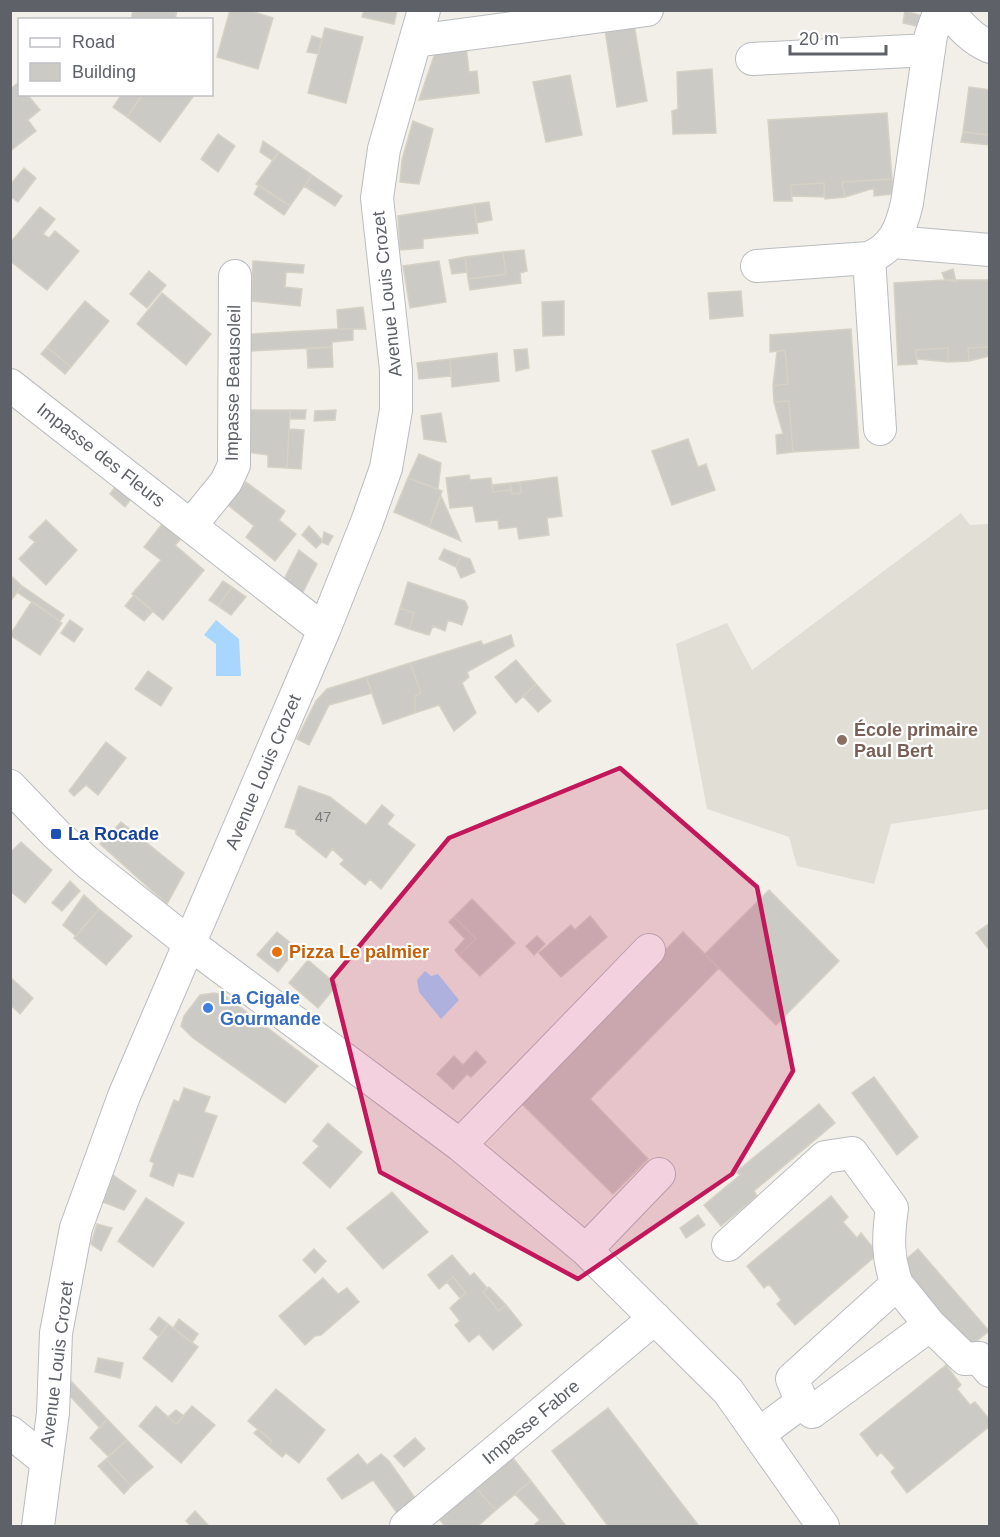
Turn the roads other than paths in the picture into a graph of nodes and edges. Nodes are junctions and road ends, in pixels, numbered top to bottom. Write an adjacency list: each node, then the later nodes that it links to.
1 (424, 10): 5 (street, Avenue Louis Crozet)
2 (647, 10): 5 (street)
3 (940, 10): 7 (street)
4 (948, 10): 6 (street)
5 (415, 41): 16 (street, Avenue Louis Crozet)
6 (990, 47)
7 (929, 50): 8 (street); 9 (street)
8 (752, 59)
9 (881, 250): 10 (street); 11 (street); 14 (street)
10 (990, 250)
11 (757, 266)
12 (235, 276): 15 (street, Impasse Beausoleil)
13 (10, 385): 15 (street, Impasse des Fleurs)
14 (879, 429)
15 (192, 525): 16 (street)
16 (324, 630): 18 (street, Avenue Louis Crozet)
17 (10, 786): 18 (street)
18 (190, 944): 20 (street); 31 (street, Avenue Louis Crozet)
19 (649, 950): 20 (street)
20 (460, 1145): 23 (street)
21 (658, 1174): 23 (street)
22 (728, 1245): 24 (street)
23 (586, 1250): 25 (street)
24 (897, 1284): 26 (street); 28 (street)
25 (655, 1318): 30 (street); 33 (street, Impasse Fabre)
26 (930, 1325): 27 (street); 28 (street)
27 (990, 1371)
28 (802, 1402): 30 (street)
29 (10, 1432): 31 (street)
30 (759, 1434): 34 (street)
31 (45, 1460): 32 (street, Avenue Louis Crozet)
32 (38, 1527)
33 (406, 1527)
34 (823, 1527)

